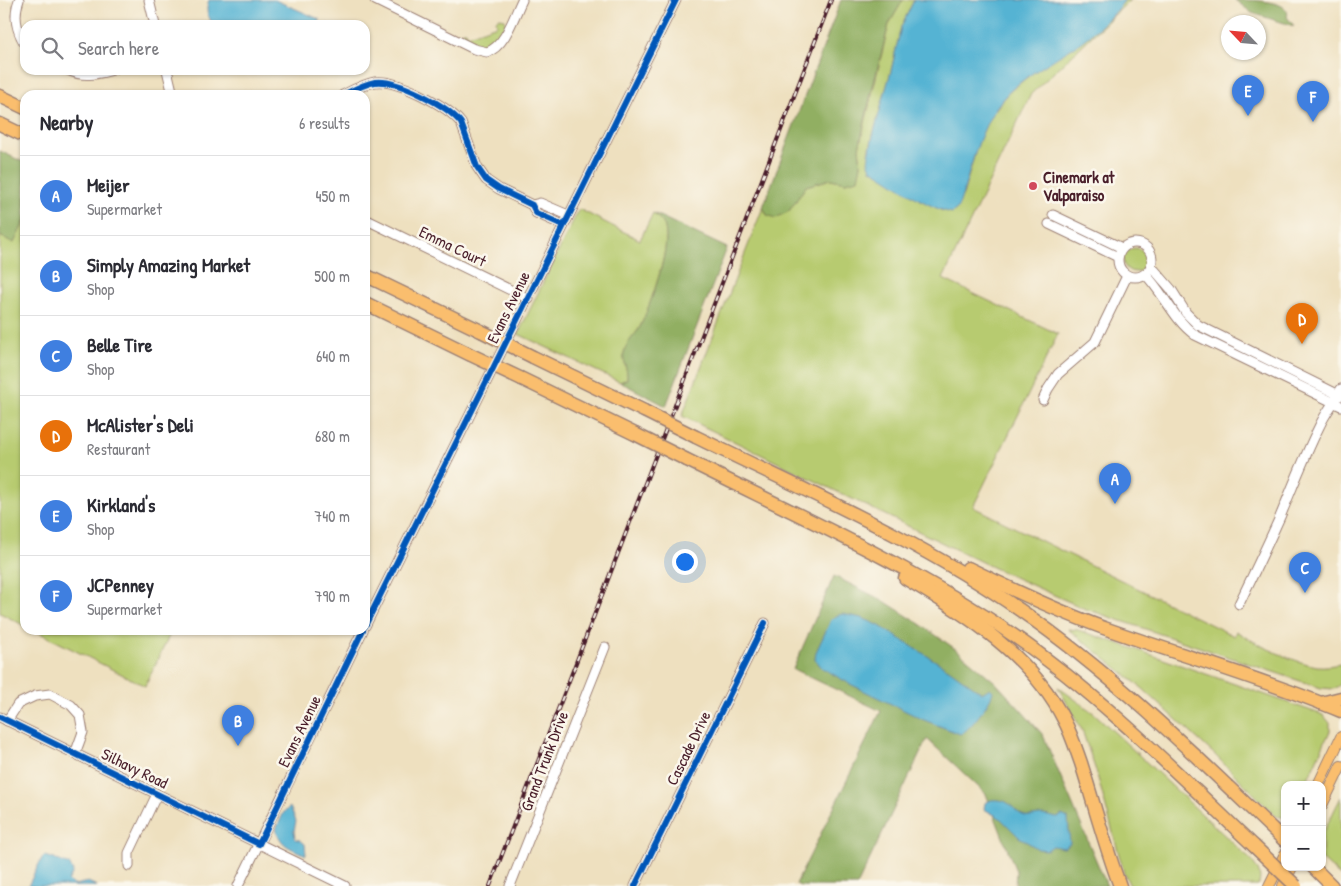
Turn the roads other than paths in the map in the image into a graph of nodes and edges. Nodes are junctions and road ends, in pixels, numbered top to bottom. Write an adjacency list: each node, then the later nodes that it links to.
1 (19, 0): 7 (street)
2 (149, 0): 6 (street)
3 (375, 0): 4 (street)
4 (522, 0)
5 (676, 0): 17 (street, Evans Avenue)
6 (155, 20)
7 (20, 33)
8 (168, 75): 9 (street)
9 (172, 90)
10 (354, 90): 15 (street)
11 (0, 96): 12 (highway)
12 (20, 106)
13 (0, 124): 14 (highway)
14 (20, 134)
15 (532, 205): 17 (street); 20 (street)
16 (1053, 215): 21 (street)
17 (568, 216): 20 (street, Evans Avenue)
18 (370, 221): 26 (street, Emma Court)
19 (1049, 224): 21 (street)
20 (563, 225): 26 (street, Evans Avenue)
21 (1120, 253): 22 (street); 24 (street)
22 (1151, 266): 23 (street); 28 (street)
23 (1145, 274): 24 (street); 28 (street)
24 (1128, 276): 29 (street)
25 (370, 277): 31 (highway, bridge)
26 (528, 299): 33 (street, Evans Avenue)
27 (370, 305): 30 (highway, bridge)
28 (1339, 398): 32 (street)
29 (1043, 400)
30 (833, 532): 57 (highway); 60 (highway, bridge)
31 (923, 550): 38 (highway); 47 (highway)
32 (1239, 604)
33 (370, 616)
34 (765, 623): 56 (street, Cascade Drive)
35 (361, 635): 48 (street, Evans Avenue)
36 (604, 647): 55 (street, Grand Trunk Drive)
37 (1341, 698): 38 (highway)
38 (1321, 703): 39 (highway)
39 (1341, 711)
40 (3, 719): 42 (street, Silhavy Road); 42 (street)
41 (1341, 737): 44 (main road)
42 (74, 754): 45 (street, Silhavy Road)
43 (1341, 766): 46 (main road)
44 (1320, 781)
45 (156, 794): 48 (street, Silhavy Road); 50 (street)
46 (1326, 797)
47 (1281, 837)
48 (259, 844): 53 (street, Evans Avenue); 54 (street, Silhavy Road)
49 (1281, 862): 58 (main road)
50 (129, 866)
51 (1290, 871): 59 (main road)
52 (1317, 872): 61 (highway)
53 (238, 886)
54 (345, 886)
55 (510, 886)
56 (635, 886)
57 (1120, 886)
58 (1269, 886)
59 (1283, 886)
60 (1296, 886)
61 (1332, 886)

